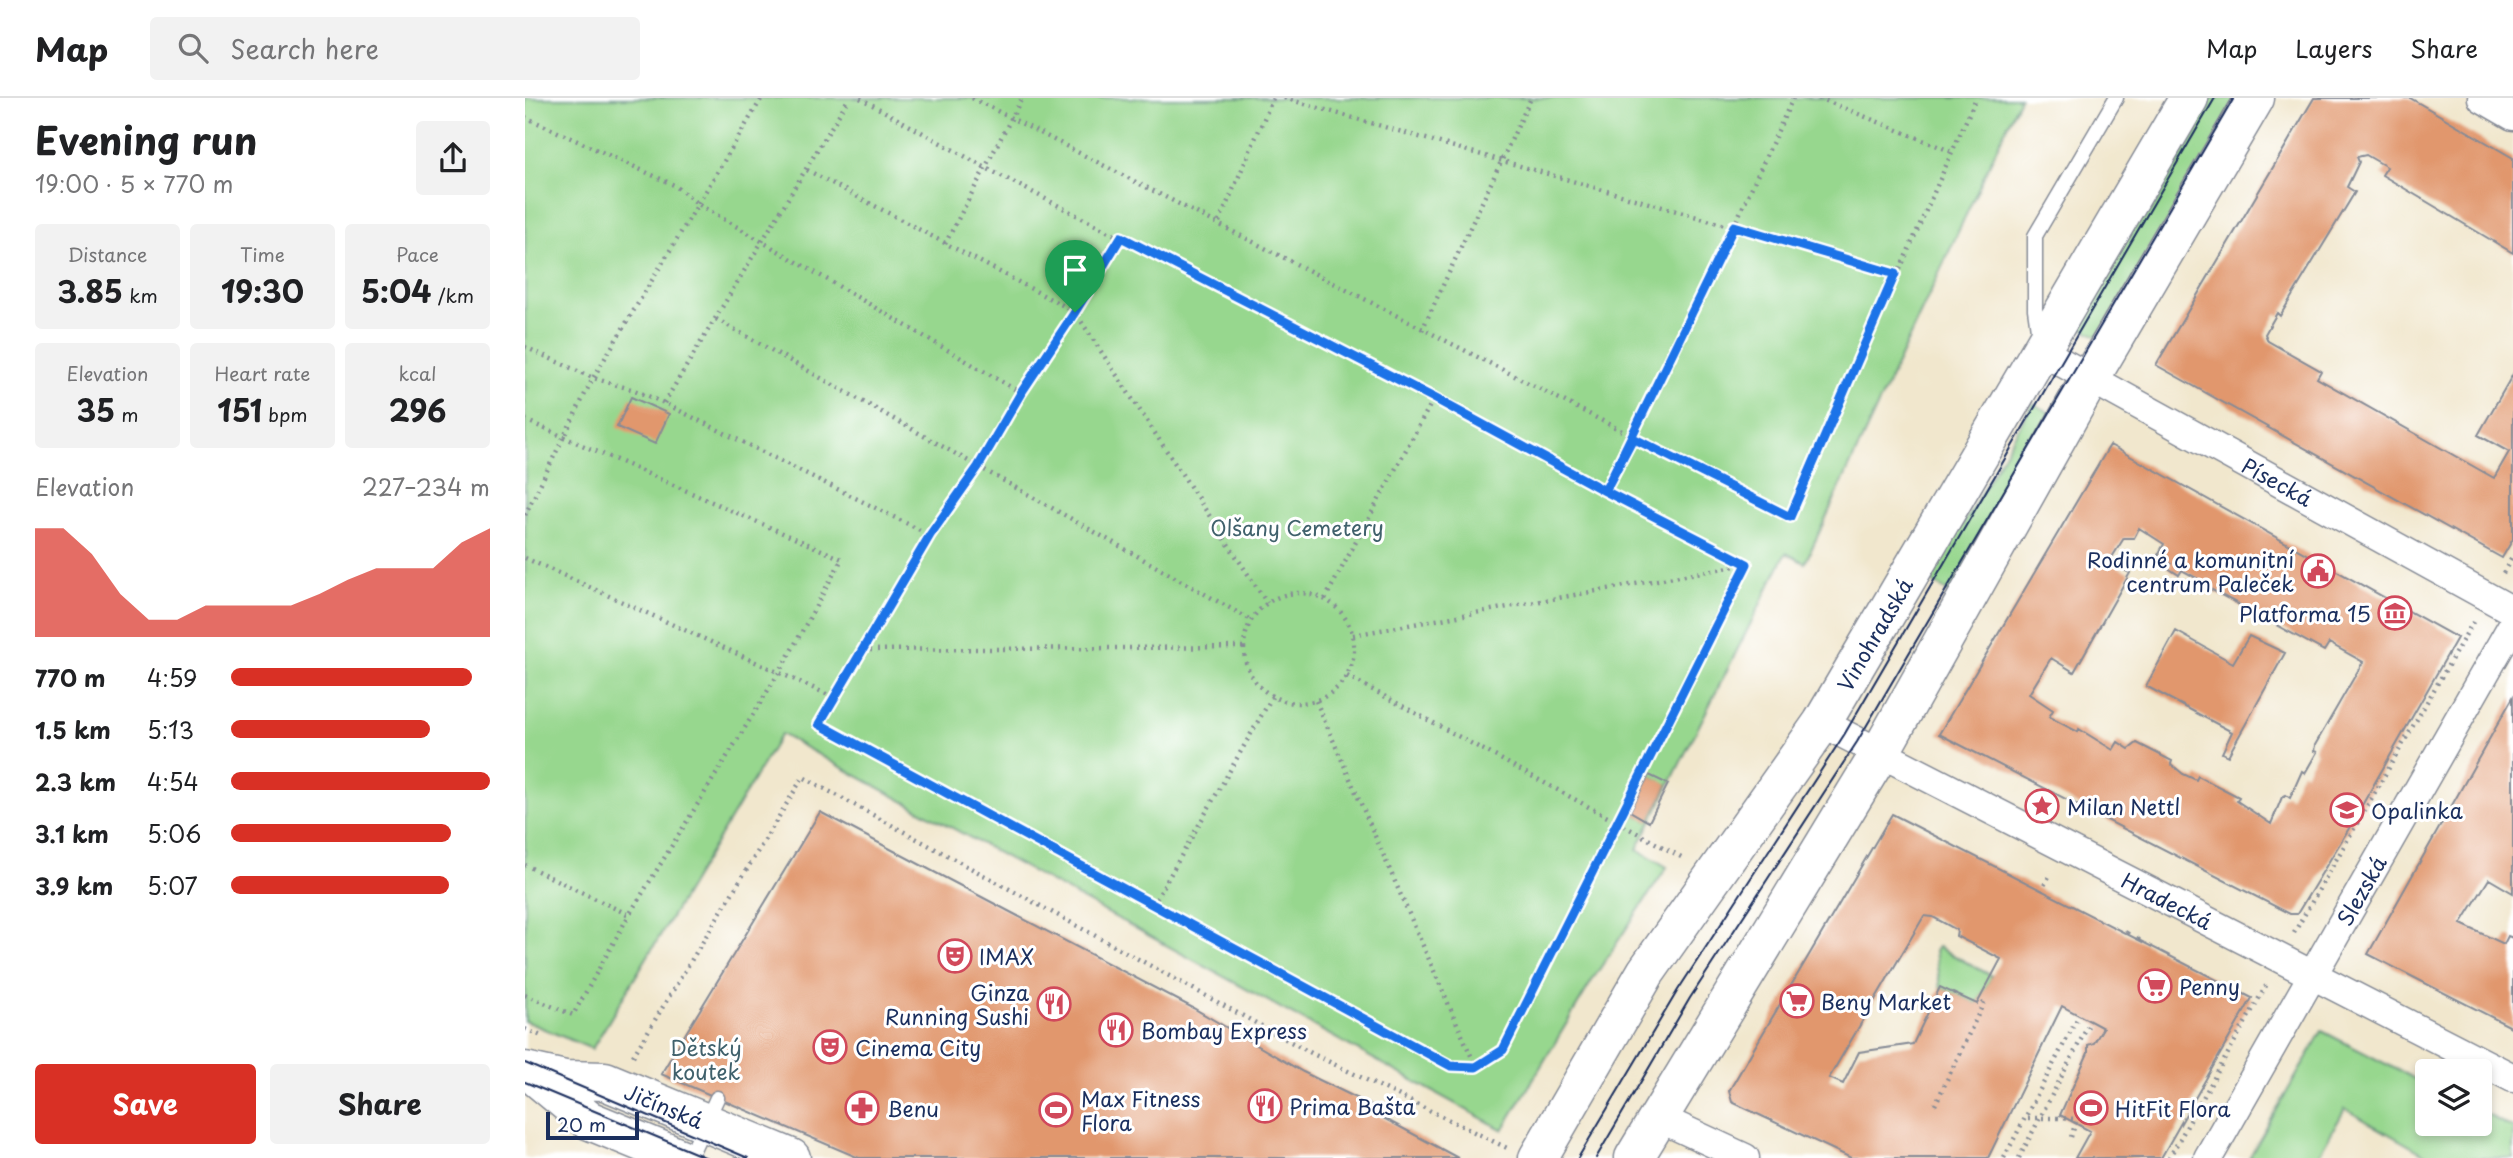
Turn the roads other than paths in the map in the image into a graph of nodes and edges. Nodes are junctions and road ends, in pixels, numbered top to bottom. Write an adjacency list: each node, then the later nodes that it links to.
1 (2116, 98): 6 (lane)
2 (2189, 98): 6 (main road, Vinohradská)
3 (2255, 98): 7 (main road)
4 (2482, 98): 5 (street)
5 (2513, 116)
6 (2041, 351): 7 (street, Písecká); 10 (main road, Vinohradská)
7 (2091, 377): 8 (street, Písecká); 11 (main road)
8 (2513, 611)
9 (2513, 624): 12 (street, Slezská)
10 (1822, 723): 11 (street, Hradecká); 17 (main road, Vinohradská)
11 (1880, 753): 12 (street, Hradecká); 16 (main road)
12 (2313, 975): 13 (street, Hradecká); 23 (street, Slezská)
13 (2513, 1077)
14 (528, 1081): 15 (main road, Jičínská); 18 (main road, Jičínská)
15 (712, 1110): 19 (lane); 20 (main road, Jičínská)
16 (1657, 1117): 21 (main road); 22 (street)
17 (1525, 1154)
18 (680, 1158)
19 (689, 1158)
20 (791, 1158)
21 (1633, 1158)
22 (1745, 1158)
23 (2208, 1158)

